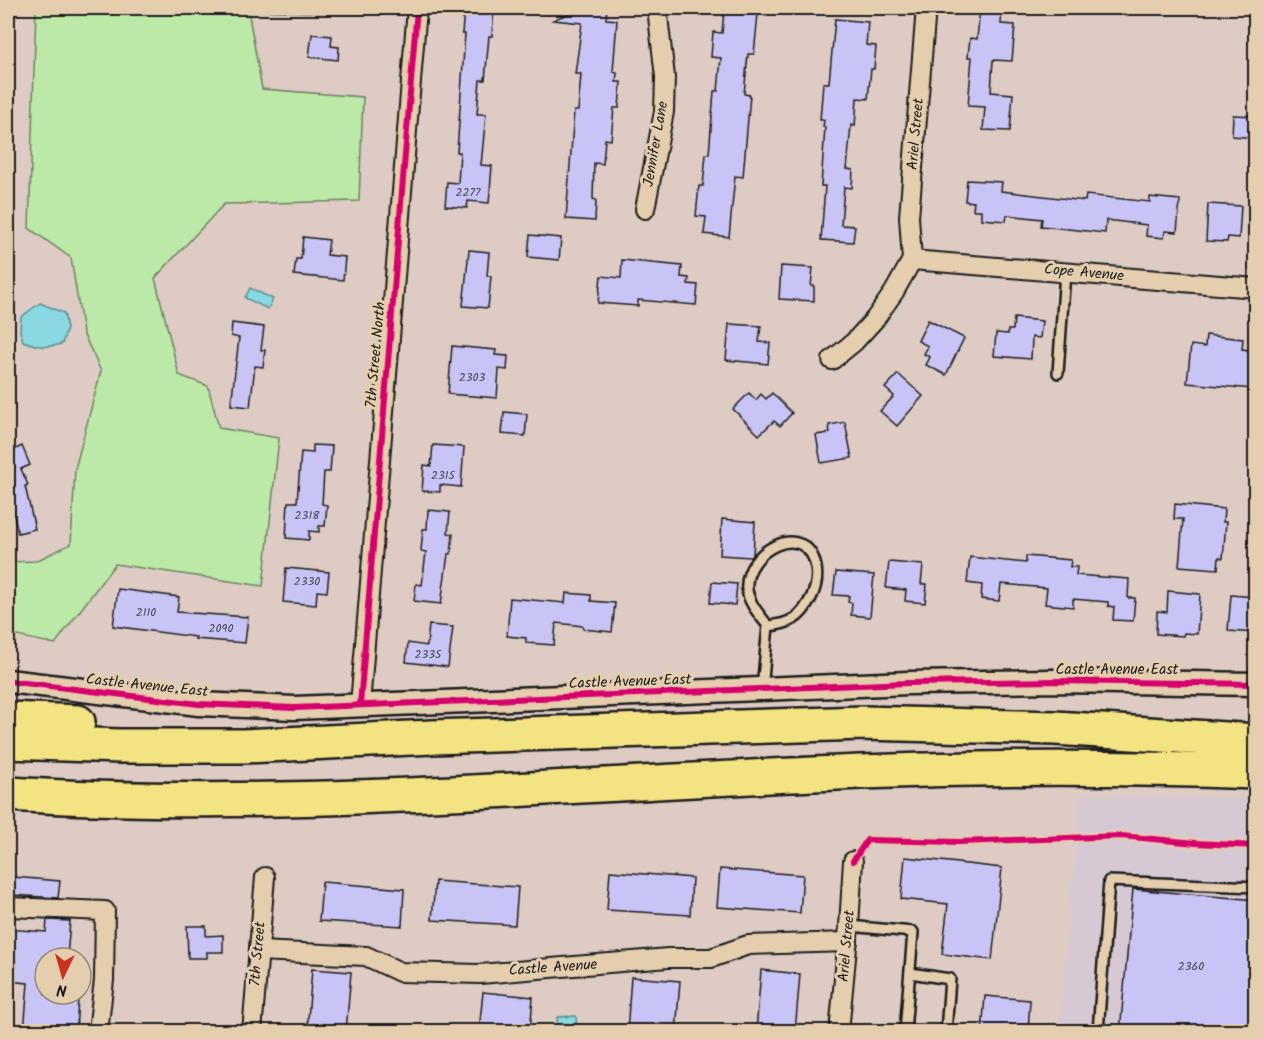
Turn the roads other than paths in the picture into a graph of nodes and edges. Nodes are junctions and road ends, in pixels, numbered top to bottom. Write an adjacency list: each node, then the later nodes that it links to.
1 (417, 8): 14 (street, 7th Street North)
2 (657, 8): 4 (street, Jennifer Lane)
3 (926, 8): 5 (street, Ariel Street)
4 (645, 209)
5 (912, 260): 6 (street, Cope Avenue); 8 (street)
6 (1065, 272): 7 (street, Cope Avenue); 9 (lane)
7 (1256, 288)
8 (832, 360)
9 (1058, 373)
10 (768, 626): 10 (lane); 13 (lane)
11 (8, 681): 14 (street, Castle Avenue East)
12 (1256, 684): 13 (street, Castle Avenue East)
13 (762, 689): 14 (street, Castle Avenue East)
14 (360, 705)
15 (8, 719): 18 (highway)
16 (1256, 741): 18 (highway)
17 (8, 742): 18 (highway)
18 (343, 742)
19 (1256, 772): 21 (highway)
20 (8, 794): 21 (highway)
21 (336, 798): 22 (highway)
22 (8, 817)
23 (853, 861): 27 (street, Ariel Street)
24 (265, 877): 28 (street, 7th Street)
25 (1256, 887): 35 (lane)
26 (8, 907): 30 (street)
27 (849, 934): 28 (street, Castle Avenue); 29 (lane); 32 (street, Ariel Street)
28 (259, 951): 31 (street, 7th Street)
29 (910, 973): 33 (lane); 34 (lane)
30 (98, 1032)
31 (252, 1032)
32 (839, 1032)
33 (905, 1032)
34 (946, 1032)
35 (1098, 1032)

